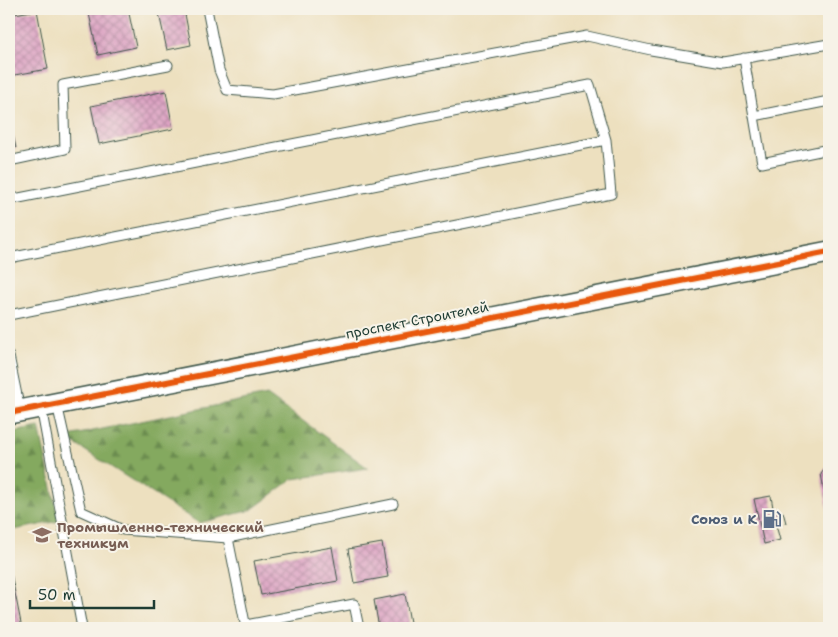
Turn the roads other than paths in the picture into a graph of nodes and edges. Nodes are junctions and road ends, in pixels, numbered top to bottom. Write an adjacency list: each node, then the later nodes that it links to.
1 (207, 9): 3 (lane)
2 (829, 44): 3 (lane)
3 (744, 58): 6 (lane)
4 (168, 65): 9 (lane)
5 (829, 101): 6 (lane)
6 (754, 116): 8 (lane)
7 (606, 140): 10 (lane); 12 (lane); 13 (lane)
8 (829, 149)
9 (9, 160)
10 (9, 200)
11 (829, 252): 15 (street, проспект Строителей)
12 (9, 258)
13 (9, 315)
14 (9, 356): 15 (lane)
15 (32, 409): 17 (lane); 19 (lane)
16 (393, 504): 17 (lane)
17 (228, 538): 18 (lane)
18 (246, 627): 20 (lane)
19 (82, 628)
20 (359, 628)

